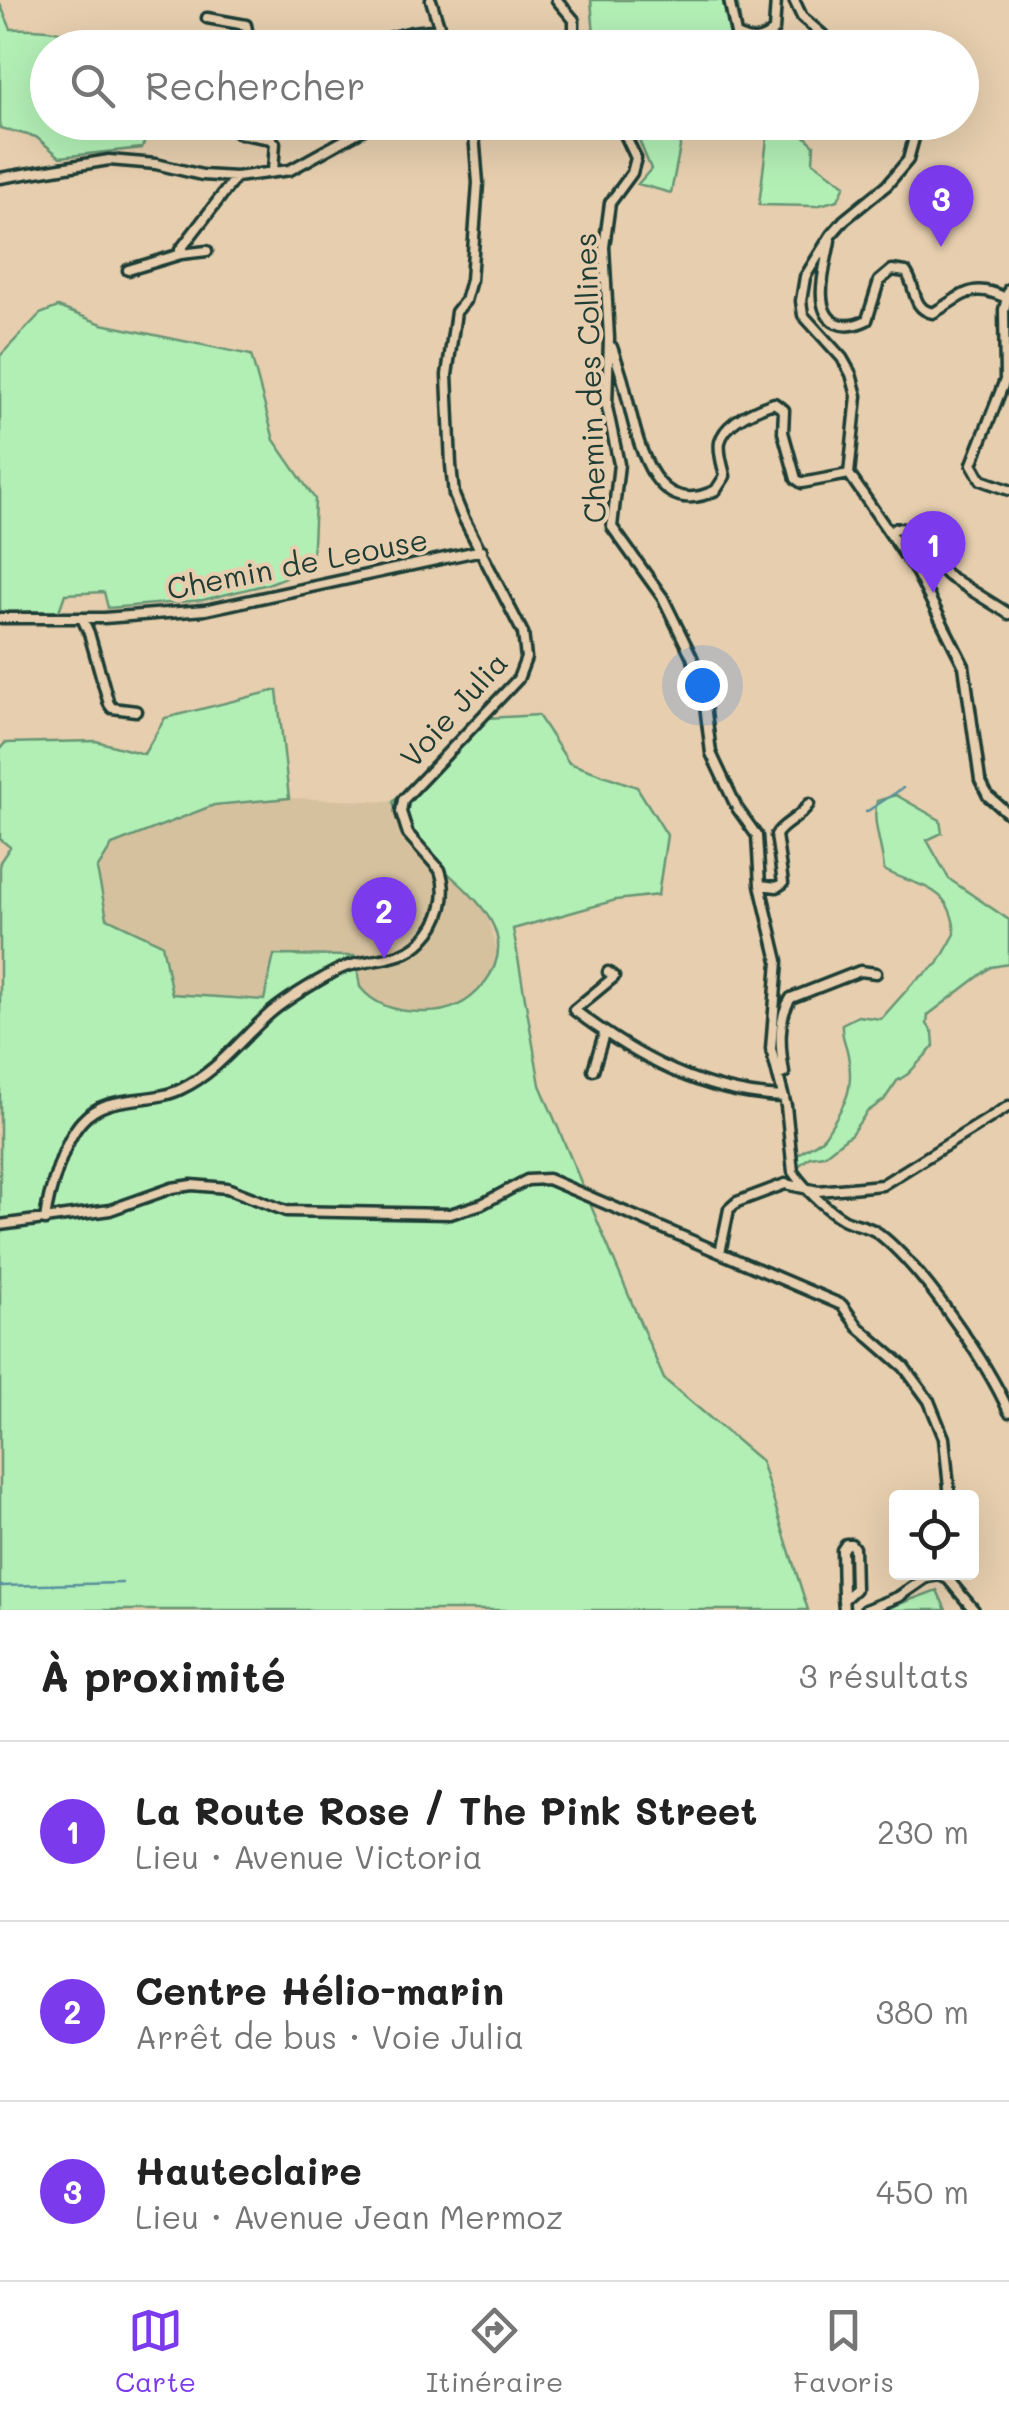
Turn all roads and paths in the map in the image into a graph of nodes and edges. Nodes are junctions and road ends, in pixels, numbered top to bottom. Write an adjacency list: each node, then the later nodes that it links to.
1 (431, 0): 7 (street)
2 (557, 0): 10 (street)
3 (730, 0): 11 (street)
4 (776, 0): 12 (street)
5 (794, 0): 13 (street)
6 (207, 18): 8 (street)
7 (440, 29): 9 (street)
8 (248, 30)
9 (435, 30)
10 (574, 30)
11 (735, 30)
12 (774, 30)
13 (818, 30)
14 (272, 140): 19 (street)
15 (344, 140): 19 (street)
16 (474, 140): 31 (street, Voie Julia)
17 (628, 140): 27 (street, Chemin des Collines)
18 (914, 140): 22 (street)
19 (273, 171): 20 (street)
20 (236, 177): 21 (street); 24 (street)
21 (0, 178)
22 (831, 235): 26 (street); 28 (street)
23 (206, 251): 24 (street)
24 (181, 254): 25 (street)
25 (128, 270)
26 (1007, 293): 29 (street)
27 (610, 338): 28 (street); 38 (street, Chemin des Collines)
28 (849, 474): 30 (street)
29 (1009, 490)
30 (890, 532): 32 (street); 37 (street)
31 (482, 550): 34 (street, Chemin de Leouse); 47 (street, Voie Julia)
32 (1009, 614)
33 (0, 618): 34 (street, Chemin de Leouse)
34 (82, 618): 35 (street)
35 (136, 711)
36 (809, 804): 38 (street)
37 (1009, 814)
38 (760, 886): 43 (street, Chemin des Collines)
39 (608, 972): 41 (street)
40 (876, 973): 43 (street)
41 (604, 1034): 42 (street); 44 (street)
42 (593, 1070)
43 (778, 1076): 44 (street, Chemin des Collines)
44 (784, 1097): 46 (street, Chemin des Collines)
45 (1009, 1106): 46 (street)
46 (805, 1186): 49 (street); 50 (street, Chemin des Collines)
47 (45, 1220): 48 (street); 49 (street)
48 (0, 1225)
49 (720, 1252): 51 (street)
50 (1009, 1412)
51 (949, 1490)
52 (921, 1580): 56 (street)
53 (949, 1580): 57 (street)
54 (843, 1600): 54 (street); 55 (street)
55 (844, 1610)
56 (865, 1610)
57 (974, 1610)

